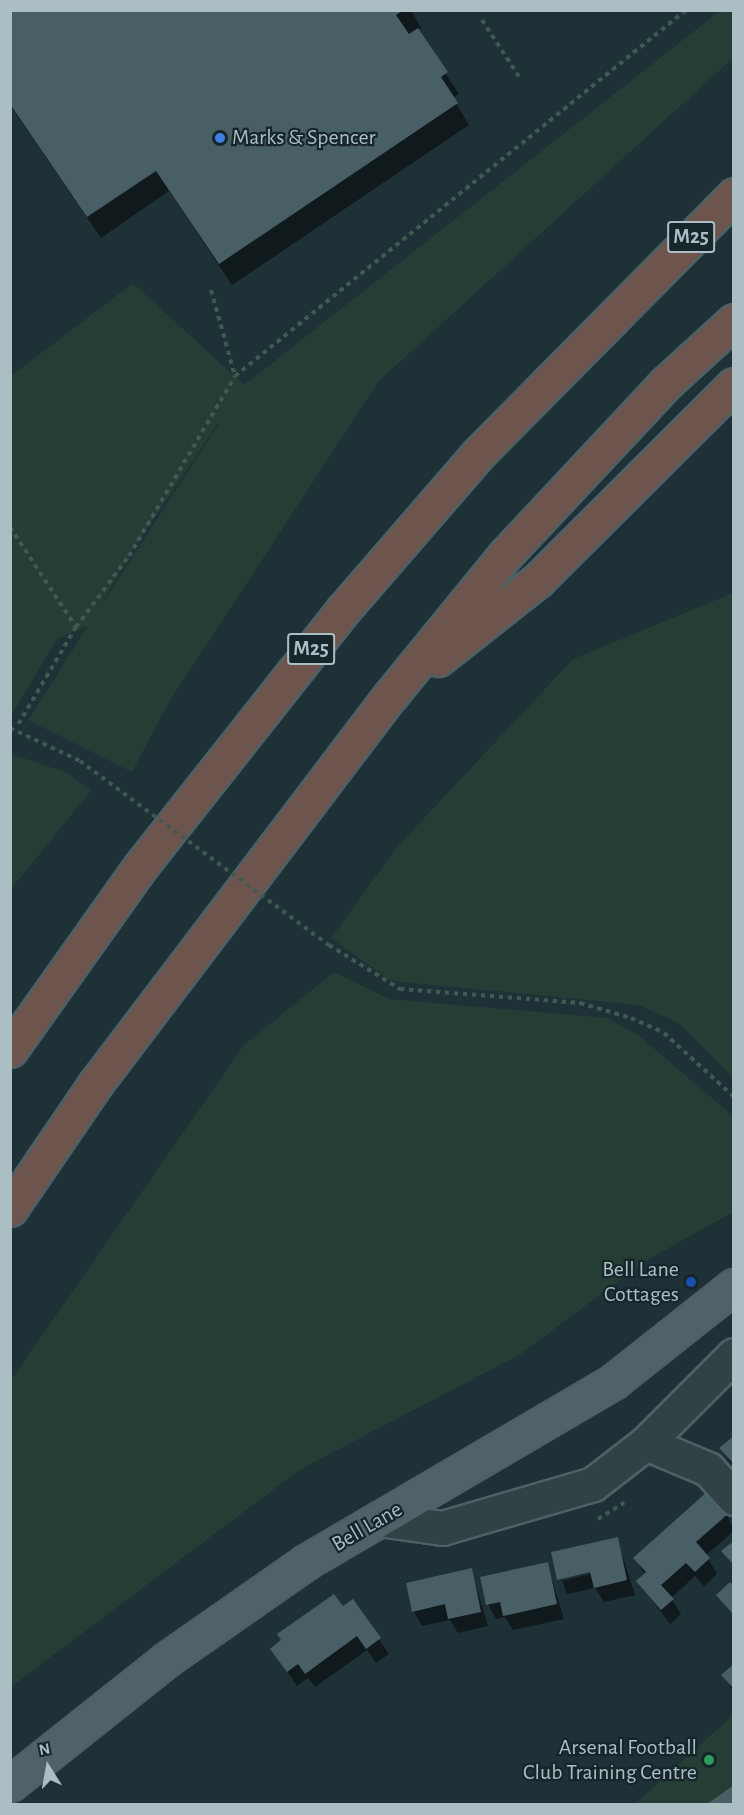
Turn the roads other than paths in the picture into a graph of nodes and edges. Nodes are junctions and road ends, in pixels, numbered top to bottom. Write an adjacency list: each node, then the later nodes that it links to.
1 (734, 195): 5 (highway, M25)
2 (734, 321): 4 (highway)
3 (734, 385): 4 (highway)
4 (390, 696): 6 (highway)
5 (10, 1050)
6 (10, 1209)
7 (734, 1286): 11 (main road, Bell Lane)
8 (734, 1355): 9 (street)
9 (646, 1443): 10 (street); 11 (street)
10 (734, 1498)
11 (379, 1519): 12 (main road, Bell Lane)
12 (10, 1784)

